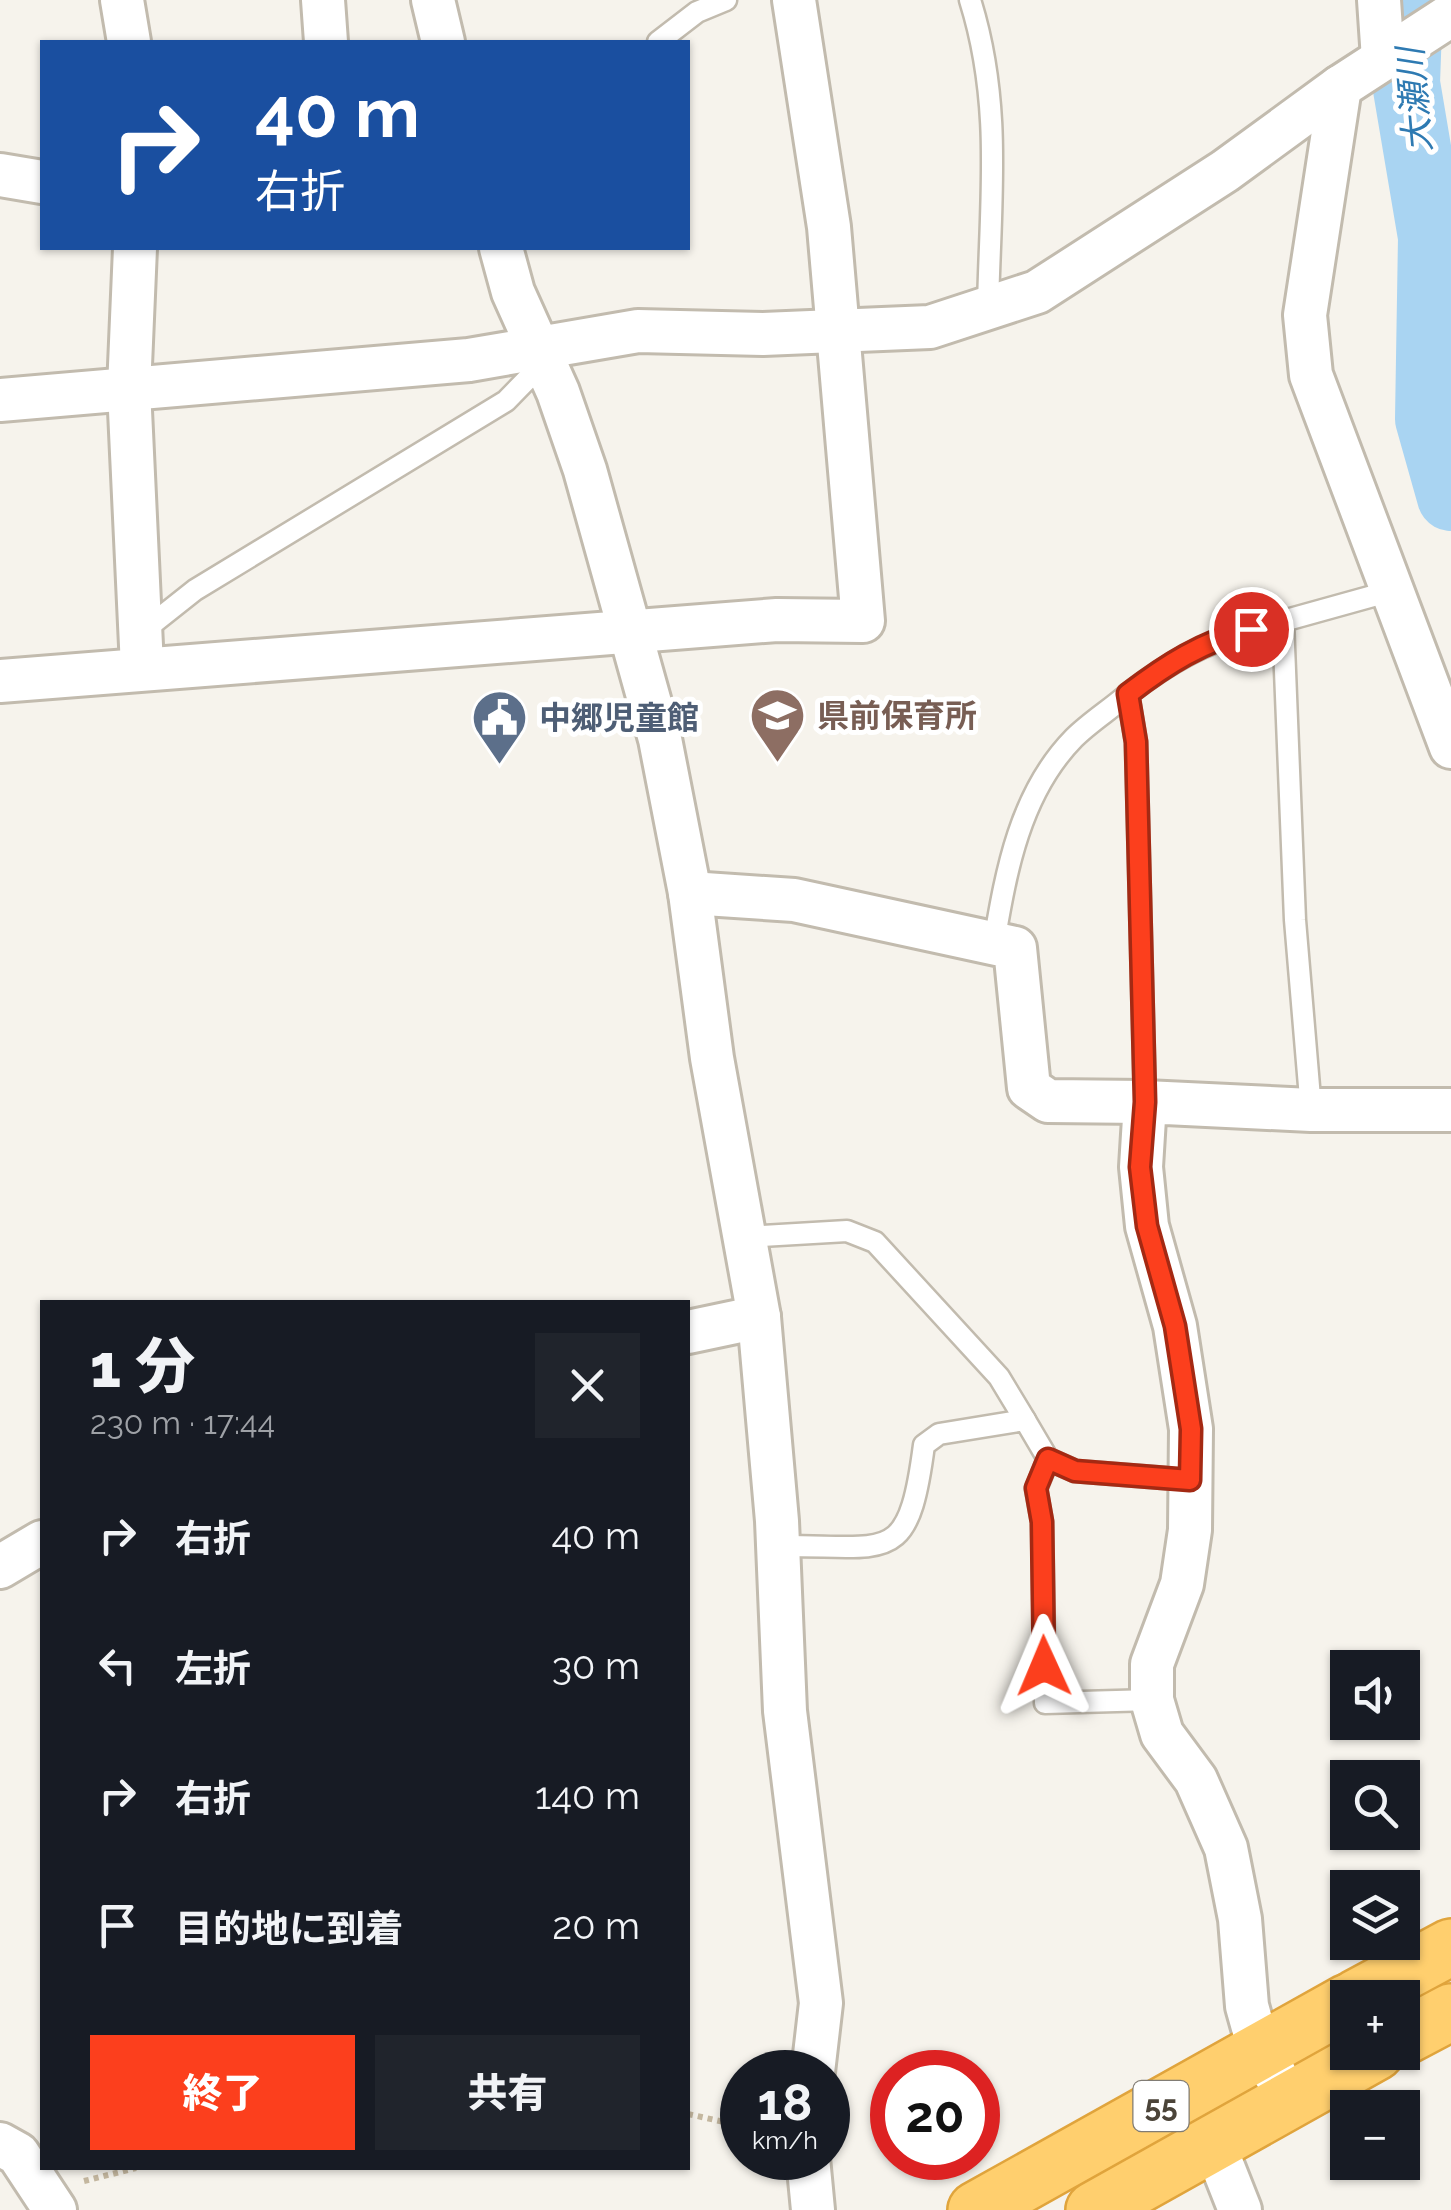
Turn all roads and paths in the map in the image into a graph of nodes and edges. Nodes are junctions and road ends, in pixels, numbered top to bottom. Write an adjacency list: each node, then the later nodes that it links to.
1 (122, 0): 8 (street)
2 (323, 0): 9 (street)
3 (433, 0): 10 (street)
4 (726, 0): 11 (lane)
5 (794, 0): 19 (street)
6 (970, 0): 18 (lane)
7 (1378, 0): 12 (street)
8 (129, 40)
9 (326, 40)
10 (443, 40)
11 (661, 40)
12 (1413, 40): 13 (street)
13 (1340, 87): 18 (street); 23 (street)
14 (0, 175): 15 (street)
15 (40, 182)
16 (135, 250): 21 (street)
17 (502, 250): 20 (street)
18 (988, 312): 19 (street)
19 (838, 329): 20 (street); 25 (street)
20 (542, 353): 21 (street); 25 (street); 26 (lane)
21 (129, 389): 22 (street); 26 (street)
22 (0, 400)
23 (1391, 591): 24 (lane); 29 (street)
24 (1283, 621): 28 (lane); 33 (lane)
25 (628, 630): 26 (street); 30 (street)
26 (141, 650): 27 (street)
27 (0, 680)
28 (1128, 694): 31 (lane); 32 (lane)
29 (1451, 747)
30 (690, 892): 31 (street); 35 (street)
31 (994, 943): 32 (street)
32 (1145, 1102): 33 (street); 40 (street)
33 (1311, 1110): 34 (street)
34 (1451, 1110)
35 (744, 1237): 36 (street); 38 (lane)
36 (759, 1317): 37 (street); 42 (street)
37 (690, 1332)
38 (1025, 1420): 39 (lane); 42 (lane)
39 (1048, 1459): 40 (lane); 44 (lane)
40 (1190, 1480): 44 (street)
41 (40, 1543): 43 (street)
42 (779, 1546): 51 (street)
43 (0, 1567)
44 (1152, 1700): 50 (street)
45 (1451, 1947): 46 (highway)
46 (1390, 1980)
47 (1330, 2012): 50 (highway, 55)
48 (1451, 2012): 49 (highway)
49 (1420, 2028)
50 (1259, 2049): 53 (street); 62 (highway, 55)
51 (817, 2050)
52 (1344, 2070): 53 (highway, 55)
53 (1291, 2100): 57 (highway, 55)
54 (690, 2114): 55 (path)
55 (720, 2121)
56 (0, 2144): 60 (street)
57 (1214, 2144): 63 (highway, 55); 64 (street)
58 (128, 2170): 60 (path)
59 (811, 2180): 61 (street)
60 (47, 2196)
61 (814, 2210)
62 (976, 2210)
63 (1094, 2210)
64 (1240, 2210)

